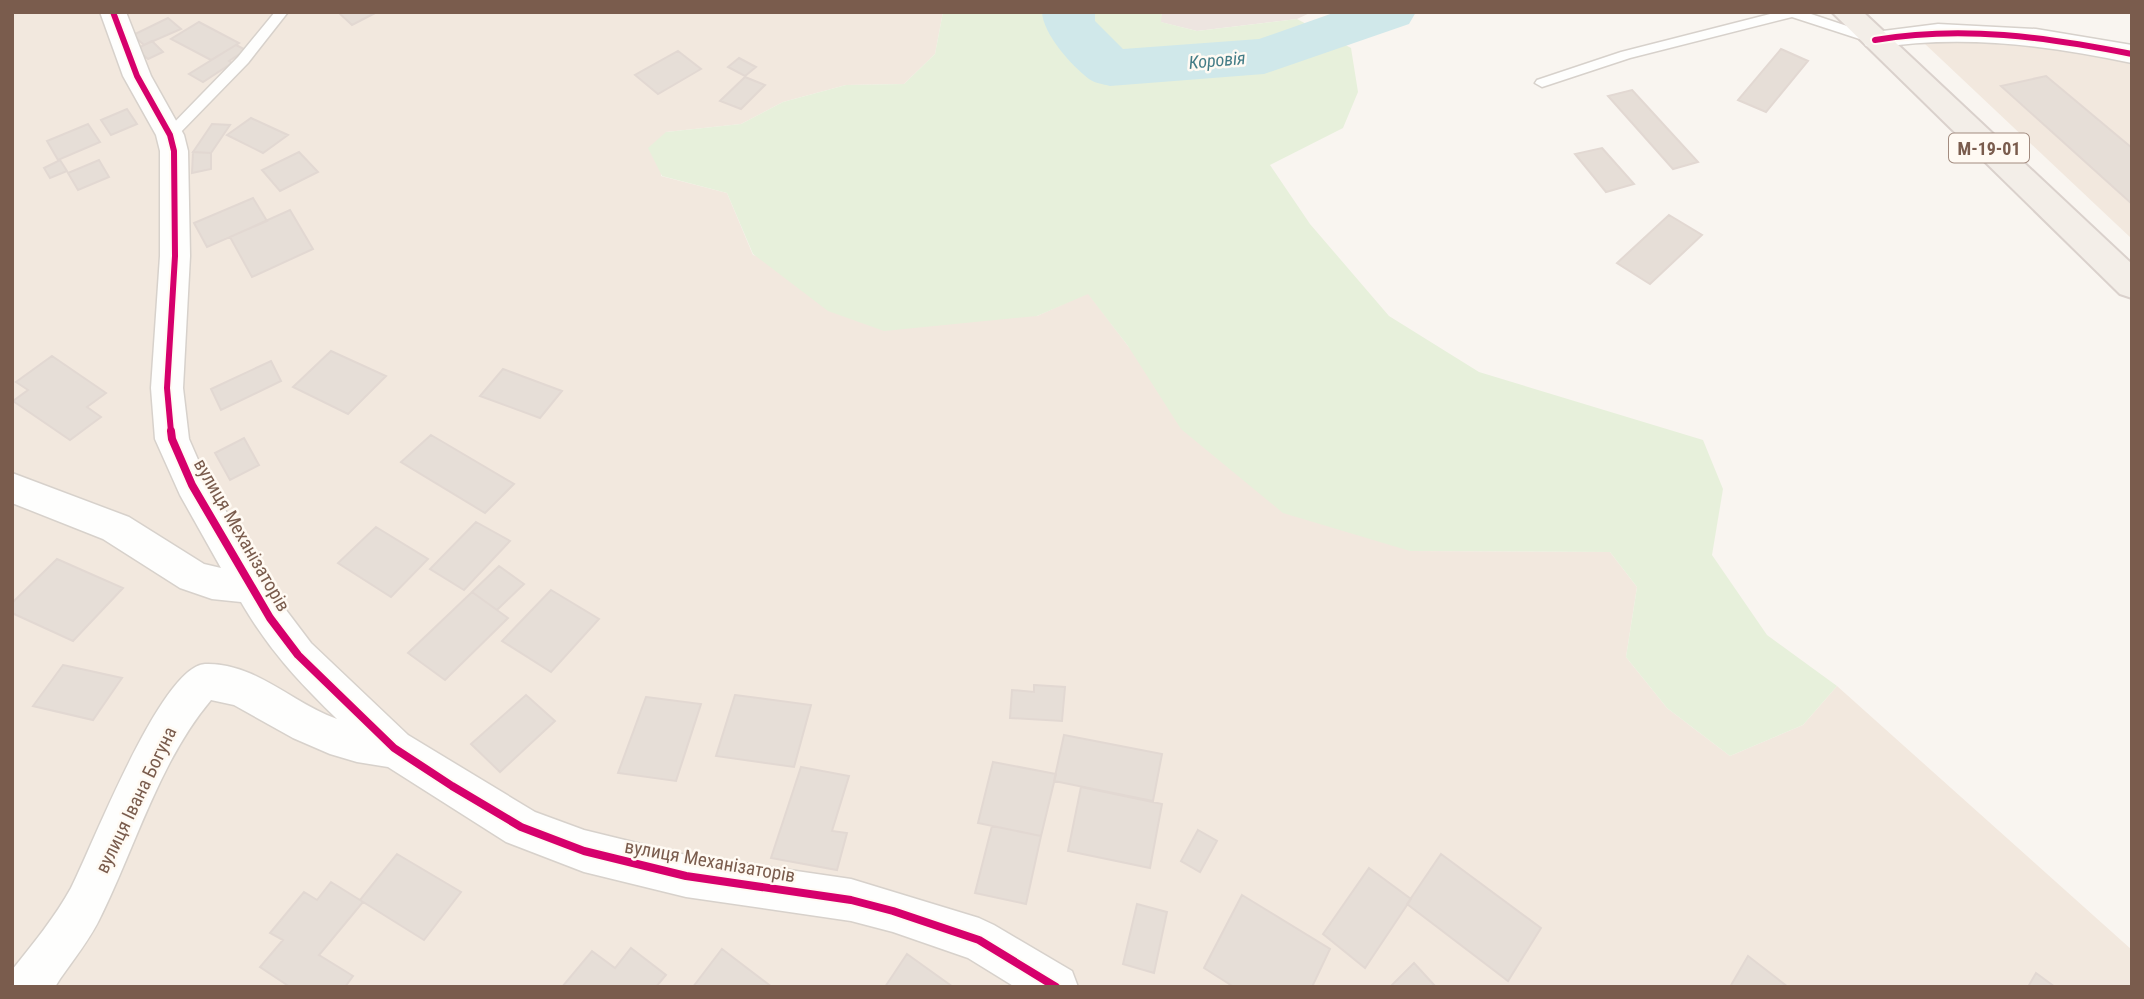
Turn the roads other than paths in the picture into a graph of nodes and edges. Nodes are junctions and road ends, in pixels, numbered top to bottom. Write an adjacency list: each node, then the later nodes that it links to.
1 (113, 12): 8 (street, вулиця Механізаторів)
2 (282, 12): 8 (lane)
3 (1846, 12): 5 (main road, М-19-01)
4 (1791, 13): 5 (lane); 7 (lane)
5 (1875, 40): 6 (street); 9 (main road, М-19-01)
6 (2132, 54)
7 (1542, 83)
8 (170, 135): 11 (street, вулиця Механізаторів)
9 (2132, 285)
10 (12, 488): 11 (street, вулиця Механізаторів)
11 (249, 587): 12 (street, вулиця Механізаторів)
12 (394, 748): 13 (street, вулиця Івана Богуна); 14 (street, вулиця Механізаторів)
13 (27, 987)
14 (1056, 987)

